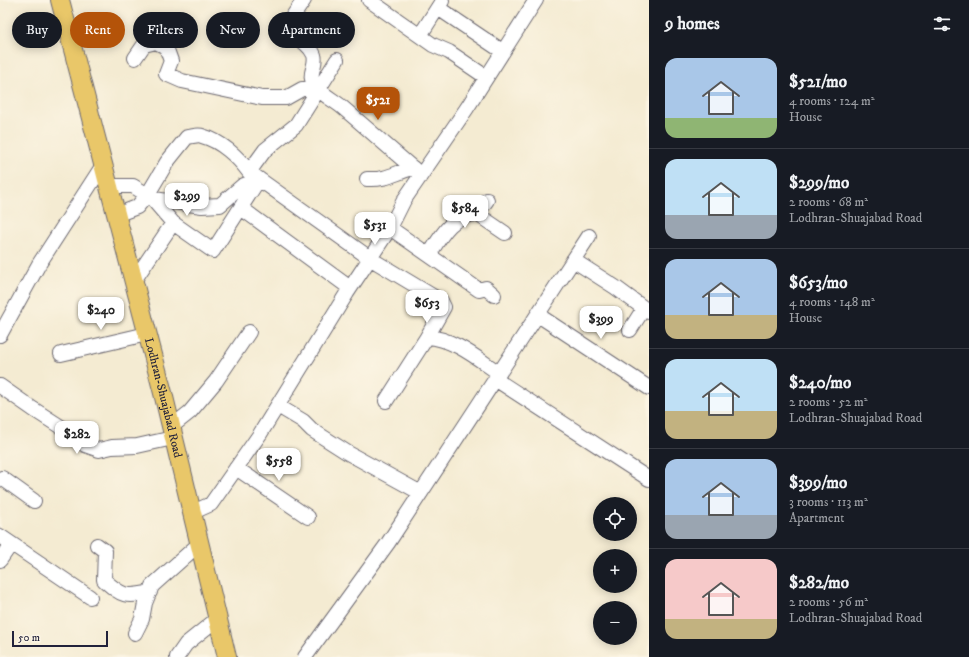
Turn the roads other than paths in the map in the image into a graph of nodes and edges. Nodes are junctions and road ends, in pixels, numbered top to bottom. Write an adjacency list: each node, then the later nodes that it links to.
1 (60, 0): 12 (main road, Lodhran-Shuajabad Road)
2 (304, 0): 11 (street)
3 (369, 0): 6 (street)
4 (536, 0): 7 (street)
5 (440, 4): 6 (street); 7 (street)
6 (421, 34): 10 (street)
7 (502, 52): 10 (street)
8 (135, 58): 11 (street)
9 (337, 60): 11 (street)
10 (486, 77): 13 (street)
11 (318, 89): 13 (street); 14 (street)
12 (103, 166): 16 (main road, Lodhran-Shuajabad Road); 37 (street)
13 (417, 171): 15 (street); 23 (street)
14 (254, 176): 17 (street); 17 (street); 19 (street); 27 (street)
15 (366, 179)
16 (108, 186): 17 (street); 21 (main road, Lodhran-Shuajabad Road)
17 (148, 194): 21 (street); 22 (street)
18 (487, 200): 20 (street)
19 (241, 208): 22 (street); 30 (street)
20 (476, 214): 24 (street); 26 (street)
21 (116, 215): 29 (main road, Lodhran-Shuajabad Road)
22 (173, 223): 29 (street)
23 (390, 228): 26 (street); 27 (street)
24 (505, 233)
25 (589, 236): 28 (street)
26 (429, 255): 31 (street)
27 (371, 259): 30 (street); 38 (street)
28 (573, 260): 32 (street); 33 (street)
29 (134, 282): 36 (main road, Lodhran-Shuajabad Road)
30 (350, 288): 44 (street)
31 (494, 295)
32 (647, 310): 34 (street)
33 (538, 314): 40 (street); 42 (street)
34 (630, 330)
35 (249, 332): 45 (street)
36 (147, 334): 39 (street); 45 (main road, Lodhran-Shuajabad Road)
37 (0, 335)
38 (427, 337): 40 (street); 43 (street)
39 (61, 354)
40 (497, 376): 48 (street); 49 (street)
41 (0, 386): 45 (street)
42 (649, 388)
43 (386, 401)
44 (278, 406): 46 (street); 49 (street)
45 (172, 432): 51 (main road, Lodhran-Shuajabad Road)
46 (236, 468): 51 (street); 52 (street)
47 (1, 475): 50 (street)
48 (649, 480)
49 (421, 493): 63 (street)
50 (34, 501)
51 (191, 513): 54 (main road, Lodhran-Shuajabad Road)
52 (308, 517)
53 (6, 540): 56 (street); 58 (street)
54 (199, 544): 57 (street); 59 (main road, Lodhran-Shuajabad Road)
55 (97, 545): 57 (street)
56 (0, 560)
57 (150, 592): 60 (street)
58 (90, 597)
59 (217, 619): 61 (street); 62 (main road, Lodhran-Shuajabad Road)
60 (135, 633)
61 (176, 657)
62 (227, 657)
63 (305, 657)

